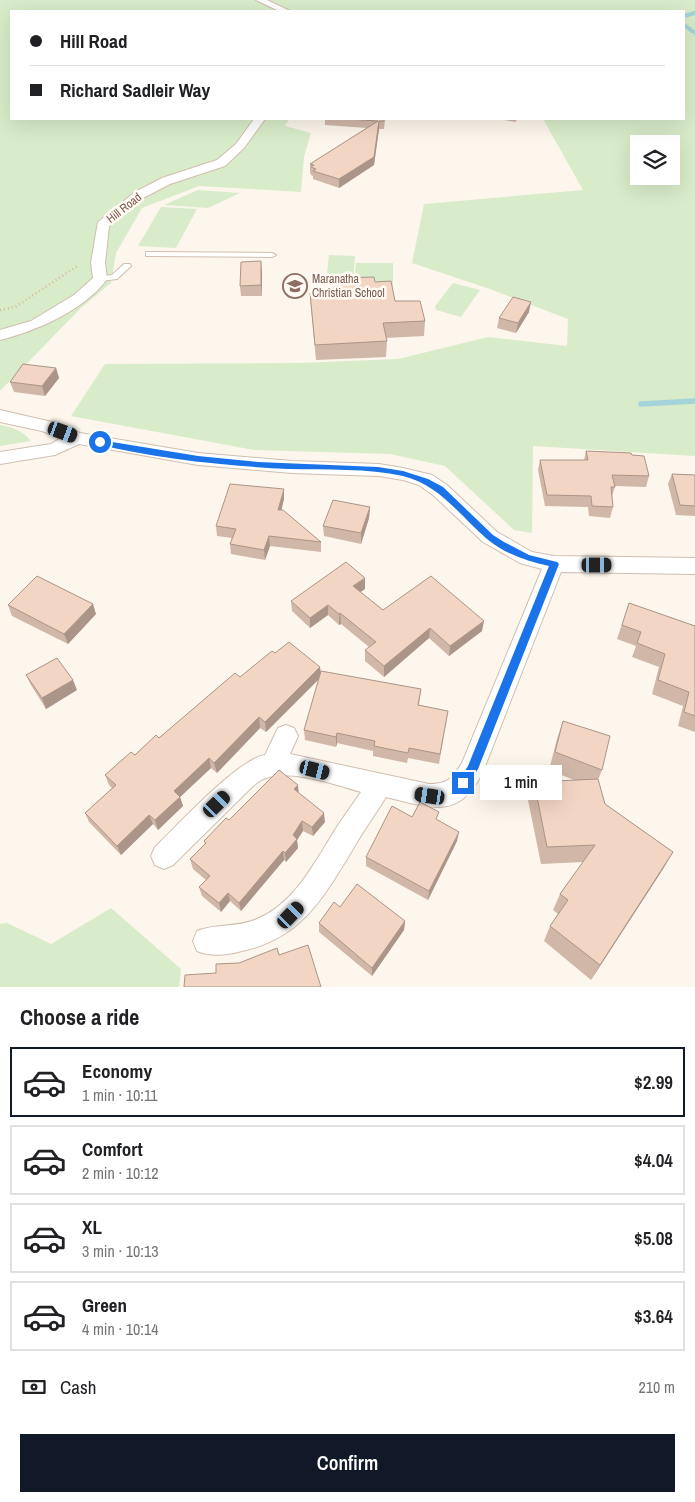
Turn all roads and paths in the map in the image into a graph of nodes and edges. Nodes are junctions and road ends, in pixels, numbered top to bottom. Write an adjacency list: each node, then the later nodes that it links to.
1 (260, 0): 2 (street)
2 (284, 10)
3 (258, 120): 4 (street, Hill Road)
4 (101, 244): 8 (street, Hill Road); 9 (path)
5 (149, 254): 6 (lane)
6 (272, 255)
7 (127, 266): 8 (lane)
8 (100, 279): 10 (street)
9 (0, 310)
10 (0, 335)
11 (0, 416): 12 (street)
12 (77, 438): 13 (street); 14 (street)
13 (0, 458)
14 (554, 564): 15 (street); 18 (street)
15 (695, 566)
16 (286, 736): 17 (street)
17 (276, 764): 18 (street); 19 (street)
18 (379, 786): 20 (street)
19 (164, 856)
20 (206, 941)

